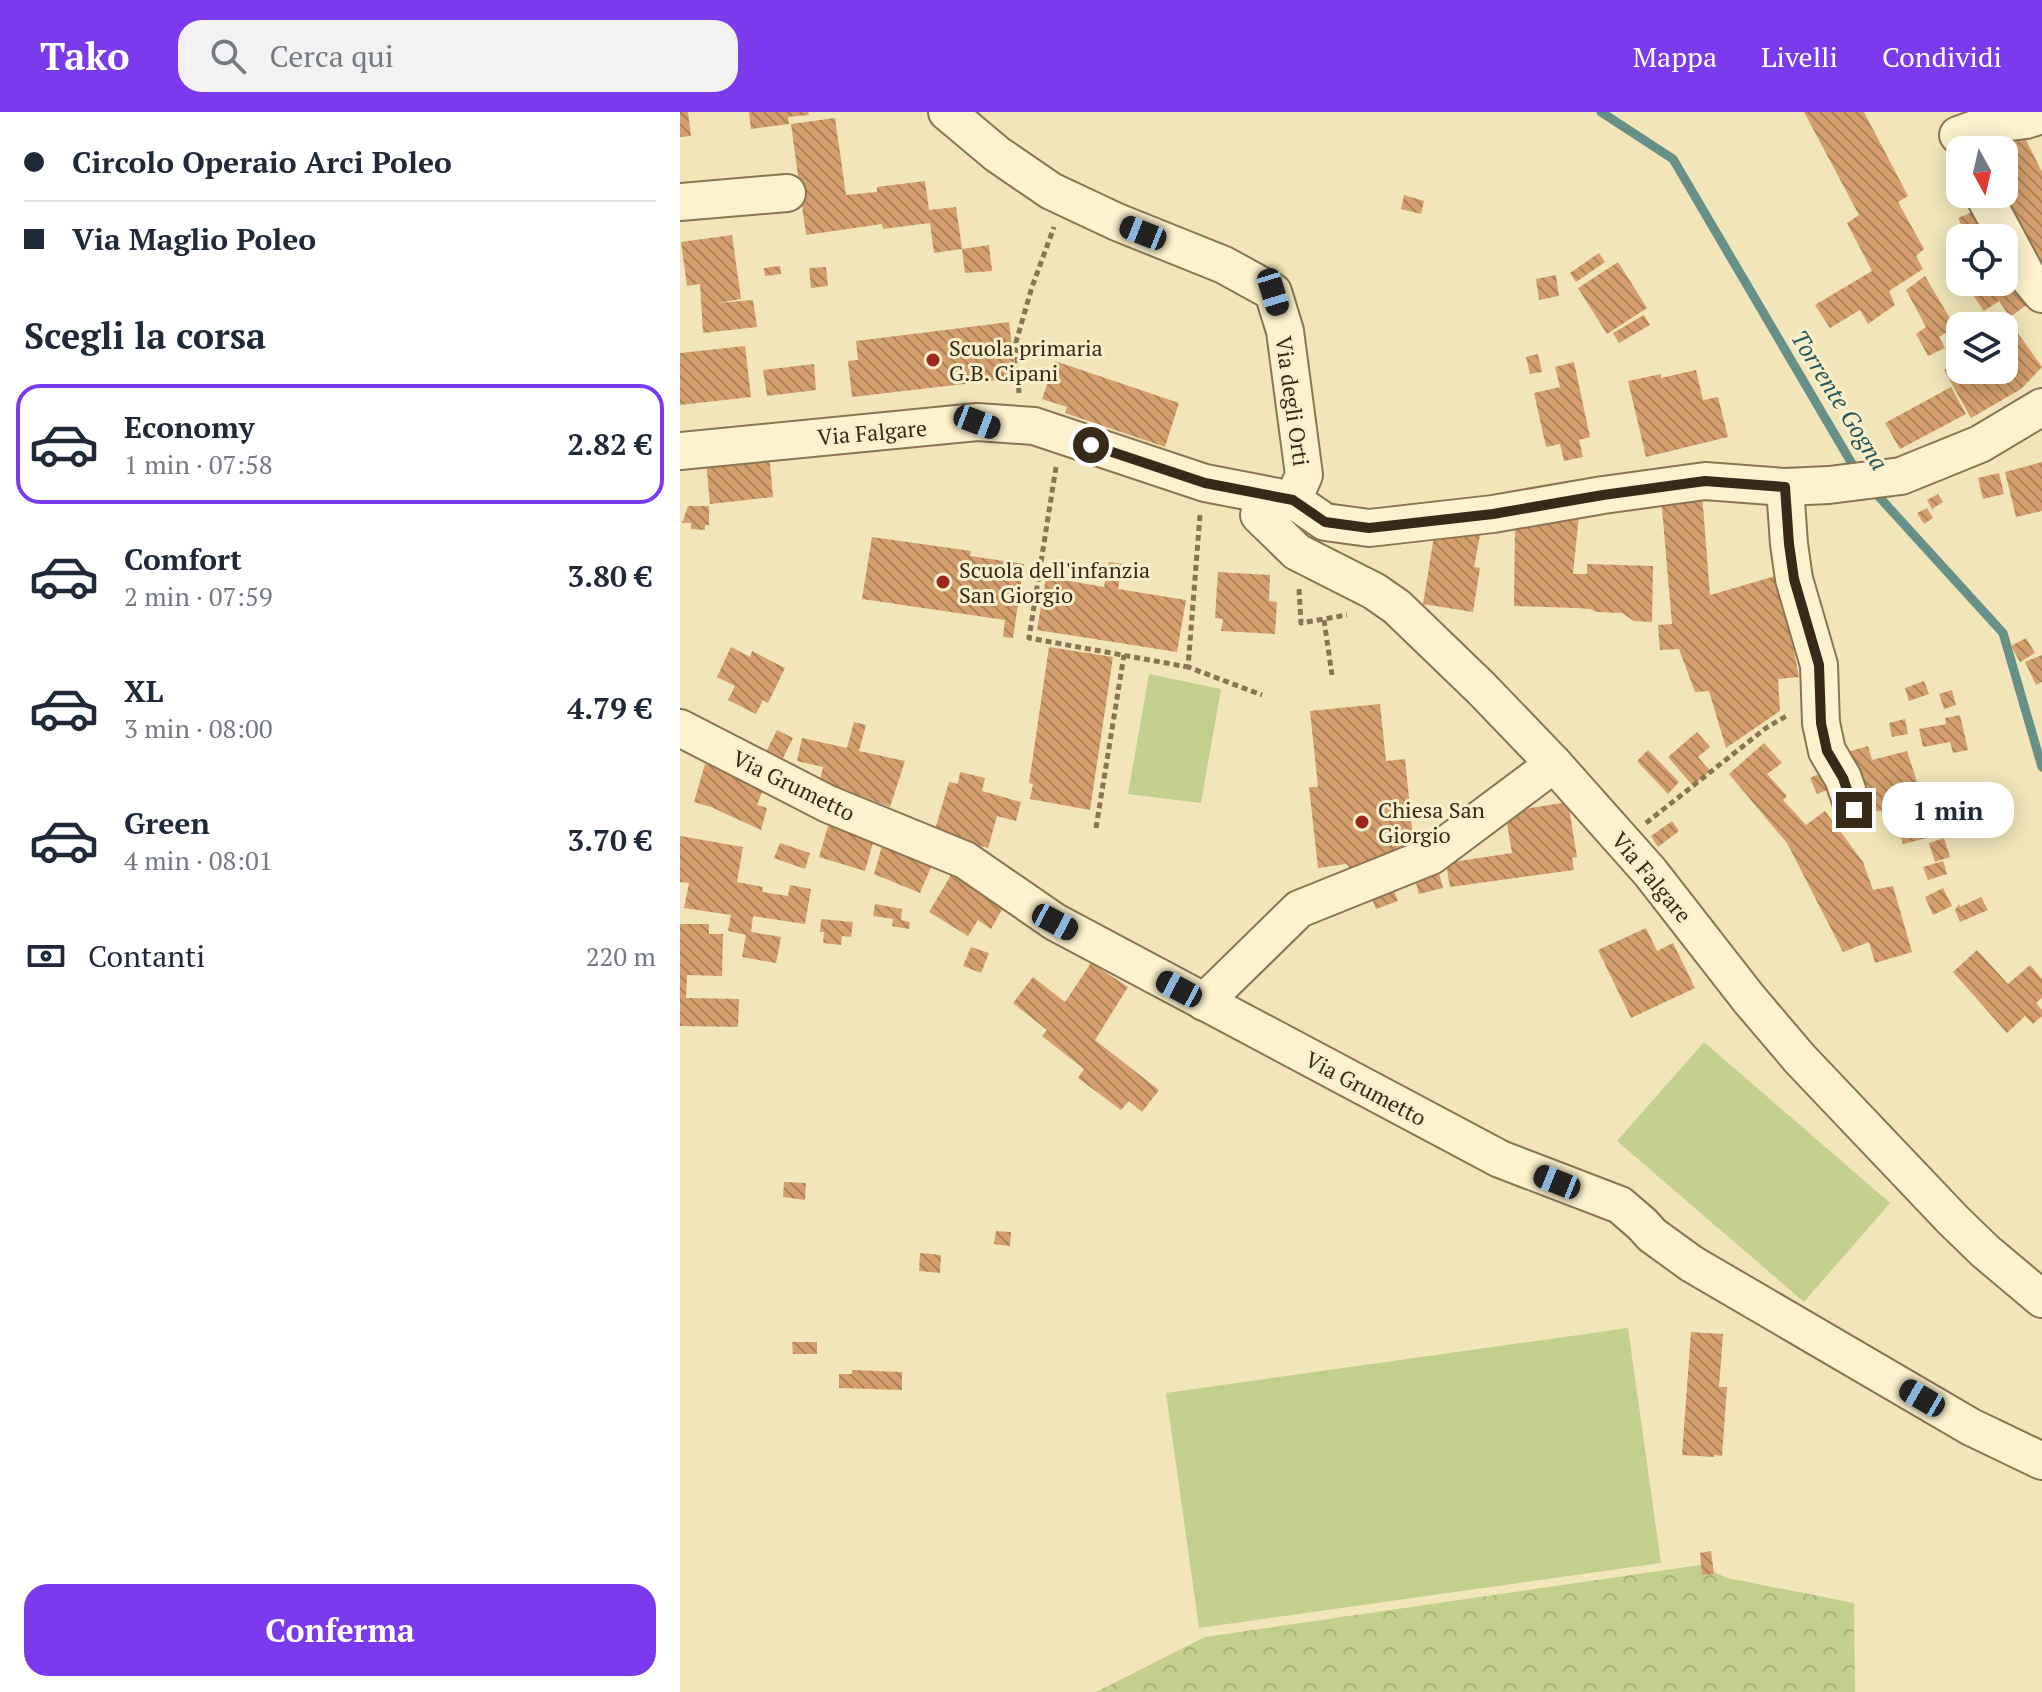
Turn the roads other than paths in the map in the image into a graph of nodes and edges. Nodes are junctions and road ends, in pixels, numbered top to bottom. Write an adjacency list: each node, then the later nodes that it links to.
1 (947, 112): 13 (street, Via degli Orti)
2 (2042, 115): 3 (street)
3 (1957, 132)
4 (787, 193): 5 (street)
5 (680, 202)
6 (1991, 208): 7 (street)
7 (2042, 294)
8 (2042, 407): 12 (street, Via Falgare)
9 (988, 423): 10 (street, Via Falgare); 11 (street); 13 (street, Via Falgare)
10 (680, 451)
11 (1070, 459)
12 (1785, 487): 13 (street, Via Falgare); 18 (street)
13 (1293, 500): 15 (street)
14 (1193, 502): 15 (street)
15 (1259, 515): 17 (street, Via Falgare)
16 (680, 728): 19 (street, Via Grumetto)
17 (1554, 764): 19 (street); 20 (street, Via Falgare)
18 (1854, 810)
19 (1204, 1002): 21 (street, Via Grumetto)
20 (2042, 1299)
21 (2042, 1461)

